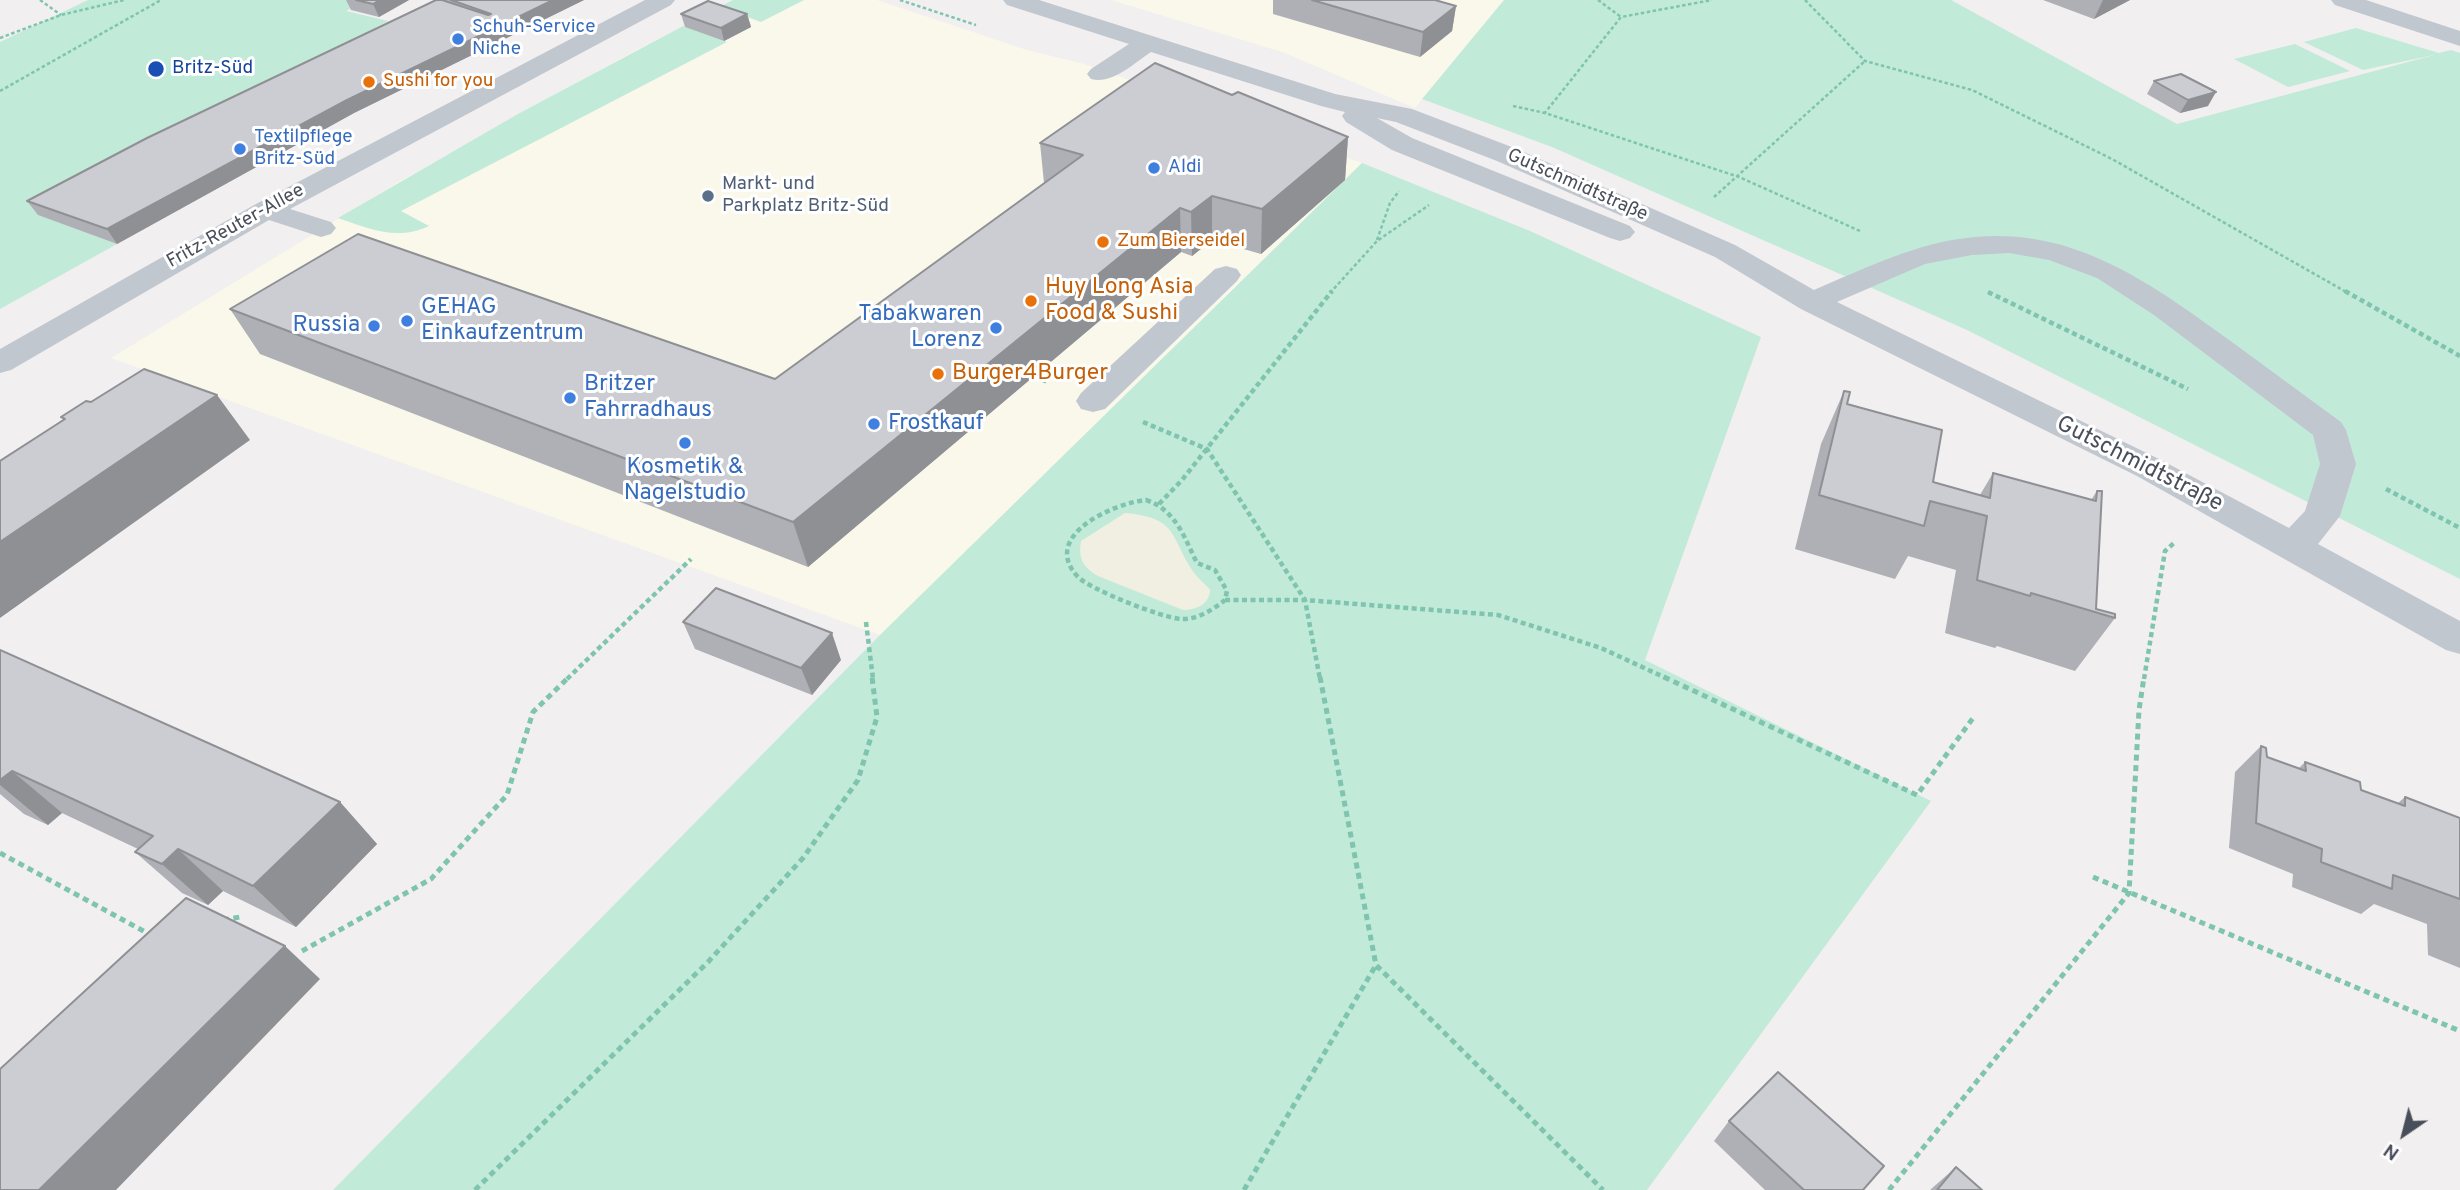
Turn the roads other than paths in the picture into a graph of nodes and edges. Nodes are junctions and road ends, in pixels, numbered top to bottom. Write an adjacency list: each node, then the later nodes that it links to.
1 (663, 0): 7 (street, Fritz-Reuter-Allee)
2 (1015, 0): 5 (street, Gutschmidtstraße)
3 (2343, 0): 4 (street)
4 (2460, 38)
5 (1149, 42): 6 (street); 10 (street, Gutschmidtstraße)
6 (1100, 74)
7 (266, 209): 8 (street); 11 (street, Fritz-Reuter-Allee)
8 (321, 228)
9 (1226, 275): 12 (street)
10 (1812, 302): 13 (street, Gutschmidtstraße); 13 (street)
11 (0, 363)
12 (1093, 401)
13 (2294, 546): 14 (street, Gutschmidtstraße)
14 (2460, 639)

